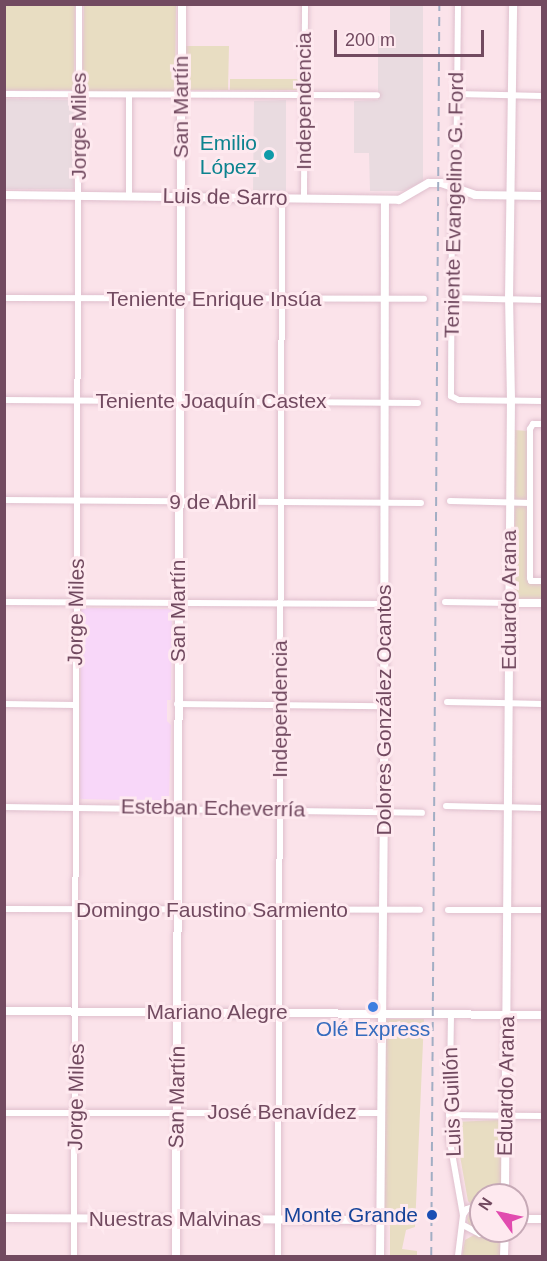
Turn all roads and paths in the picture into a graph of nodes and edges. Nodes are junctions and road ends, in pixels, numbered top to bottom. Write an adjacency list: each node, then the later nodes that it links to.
1 (79, 4): 10 (street, Jorge Miles)
2 (182, 4): 7 (street, San Martín)
3 (305, 4): 8 (street, Independencia)
4 (458, 4): 9 (street, Teniente Evangelino G. Ford)
5 (513, 4): 13 (street, Eduardo Arana)
6 (4, 94): 10 (street)
7 (181, 94): 8 (street); 11 (street); 21 (street, San Martín)
8 (304, 94): 12 (street); 23 (street, Independencia)
9 (457, 94): 13 (street); 15 (street, Teniente Evangelino G. Ford)
10 (79, 95): 11 (street); 17 (street, Jorge Miles)
11 (129, 95): 18 (street)
12 (377, 95)
13 (513, 95): 14 (street); 19 (street, Eduardo Arana)
14 (543, 96)
15 (456, 186): 19 (street); 24 (street, Luis de Sarro); 27 (street, Teniente Evangelino G. Ford)
16 (4, 195): 17 (street, Luis de Sarro)
17 (79, 195): 18 (street, Luis de Sarro); 26 (street, Jorge Miles)
18 (129, 196): 21 (street, Luis de Sarro)
19 (512, 196): 20 (street); 31 (street, Eduardo Arana)
20 (543, 196)
21 (180, 197): 22 (street, Luis de Sarro); 28 (street, San Martín)
22 (282, 198): 23 (street, Luis de Sarro); 29 (street, Independencia)
23 (304, 198): 24 (street, Luis de Sarro)
24 (385, 200): 32 (street, Dolores González Ocantos)
25 (4, 298): 26 (street, Teniente Enrique Insúa)
26 (78, 298): 28 (street, Teniente Enrique Insúa); 35 (street, Jorge Miles)
27 (451, 298): 31 (street); 37 (street, Teniente Evangelino G. Ford)
28 (179, 299): 29 (street, Teniente Enrique Insúa); 36 (street, San Martín)
29 (281, 299): 32 (street, Teniente Enrique Insúa); 39 (street, Independencia)
30 (424, 299): 32 (street, Teniente Enrique Insúa)
31 (509, 299): 33 (street); 37 (street, Eduardo Arana)
32 (385, 300): 40 (street, Dolores González Ocantos)
33 (543, 300)
34 (4, 400): 35 (street, Teniente Joaquín Castex)
35 (78, 400): 36 (street, Teniente Joaquín Castex); 44 (street, Jorge Miles)
36 (179, 400): 39 (street, Teniente Joaquín Castex); 47 (street, San Martín)
37 (511, 400): 38 (street); 50 (street, Eduardo Arana)
38 (543, 400)
39 (280, 401): 40 (street, Teniente Joaquín Castex); 46 (street, Independencia)
40 (384, 403): 41 (street, Teniente Joaquín Castex); 48 (street, Dolores González Ocantos)
41 (418, 403)
42 (543, 424): 51 (street)
43 (4, 500): 44 (street, 9 de Abril)
44 (77, 500): 47 (street, 9 de Abril); 55 (street, Jorge Miles)
45 (450, 501): 50 (street)
46 (280, 502): 47 (street, 9 de Abril); 48 (street, 9 de Abril); 59 (street, Independencia)
47 (179, 503): 56 (street, San Martín)
48 (383, 503): 49 (street, 9 de Abril); 60 (street, Dolores González Ocantos)
49 (421, 503)
50 (510, 503): 51 (street); 57 (street, Eduardo Arana)
51 (530, 503): 52 (street)
52 (543, 581)
53 (4, 602): 55 (street)
54 (445, 602): 57 (street)
55 (75, 603): 56 (street); 66 (street, Jorge Miles)
56 (178, 603): 59 (street); 63 (street, San Martín)
57 (509, 603): 58 (street); 64 (street, Eduardo Arana)
58 (543, 603)
59 (280, 604): 60 (street); 67 (street, Independencia)
60 (384, 604): 68 (street, Dolores González Ocantos)
61 (447, 702): 64 (street)
62 (4, 704): 66 (street)
63 (177, 704): 67 (street); 72 (street, San Martín)
64 (509, 704): 65 (street); 73 (street, Eduardo Arana)
65 (543, 704)
66 (75, 705): 71 (street, Jorge Miles)
67 (280, 705): 68 (street); 75 (street, Independencia)
68 (383, 706): 76 (street, Dolores González Ocantos)
69 (446, 806): 73 (street)
70 (4, 807): 71 (street, Esteban Echeverría)
71 (75, 808): 72 (street, Esteban Echeverría); 80 (street, Jorge Miles)
72 (176, 808): 75 (street, Esteban Echeverría); 86 (street, San Martín)
73 (508, 808): 74 (street); 84 (street, Eduardo Arana)
74 (543, 808)
75 (280, 809): 76 (street, Esteban Echeverría); 79 (street, Independencia)
76 (384, 811): 77 (street, Esteban Echeverría); 81 (street, Dolores González Ocantos)
77 (422, 813)
78 (4, 909): 80 (street, Domingo Faustino Sarmiento)
79 (280, 909): 81 (street, Domingo Faustino Sarmiento); 86 (street, Domingo Faustino Sarmiento); 90 (street, Independencia)
80 (76, 910): 86 (street, Domingo Faustino Sarmiento); 88 (street, Jorge Miles)
81 (382, 910): 82 (street, Domingo Faustino Sarmiento); 91 (street, Dolores González Ocantos)
82 (420, 910)
83 (448, 910): 84 (street)
84 (507, 910): 85 (street); 93 (street, Eduardo Arana)
85 (543, 910)
86 (177, 911): 89 (street, San Martín)
87 (4, 1011): 88 (street, Mariano Alegre)
88 (77, 1011): 89 (street, Mariano Alegre); 95 (street, Jorge Miles)
89 (178, 1012): 90 (street, Mariano Alegre); 96 (street, San Martín)
90 (279, 1012): 91 (street, Mariano Alegre); 97 (street, Independencia)
91 (382, 1014): 92 (street, Mariano Alegre); 99 (street, Dolores González Ocantos)
92 (451, 1015): 93 (street, Mariano Alegre); 100 (street, Luis Guillón)
93 (507, 1015): 94 (street, Mariano Alegre); 101 (street, Eduardo Arana)
94 (543, 1015)
95 (76, 1111): 96 (street, José Benavídez); 98 (street, José Benavídez); 108 (street, Jorge Miles)
96 (177, 1112): 97 (street, José Benavídez); 107 (street, San Martín)
97 (278, 1112): 99 (street, José Benavídez); 109 (street, Independencia)
98 (4, 1113)
99 (380, 1113): 110 (street, Dolores González Ocantos)
100 (449, 1115): 101 (street); 105 (street, Luis Guillón)
101 (505, 1116): 102 (street); 103 (street, Eduardo Arana)
102 (543, 1116)
103 (505, 1183)
104 (469, 1210): 105 (street)
105 (463, 1215): 111 (street, Luis Guillón)
106 (4, 1218): 108 (street, Nuestras Malvinas)
107 (176, 1218): 108 (street, Nuestras Malvinas); 109 (street, Nuestras Malvinas); 114 (street, San Martín)
108 (74, 1219): 113 (street, Jorge Miles)
109 (278, 1220): 110 (street, Nuestras Malvinas); 115 (street, Independencia)
110 (381, 1220): 116 (street, Dolores González Ocantos)
111 (463, 1225): 112 (street); 117 (street, Luis Guillón)
112 (469, 1228)
113 (74, 1257)
114 (176, 1257)
115 (278, 1257)
116 (380, 1257)
117 (458, 1257)

